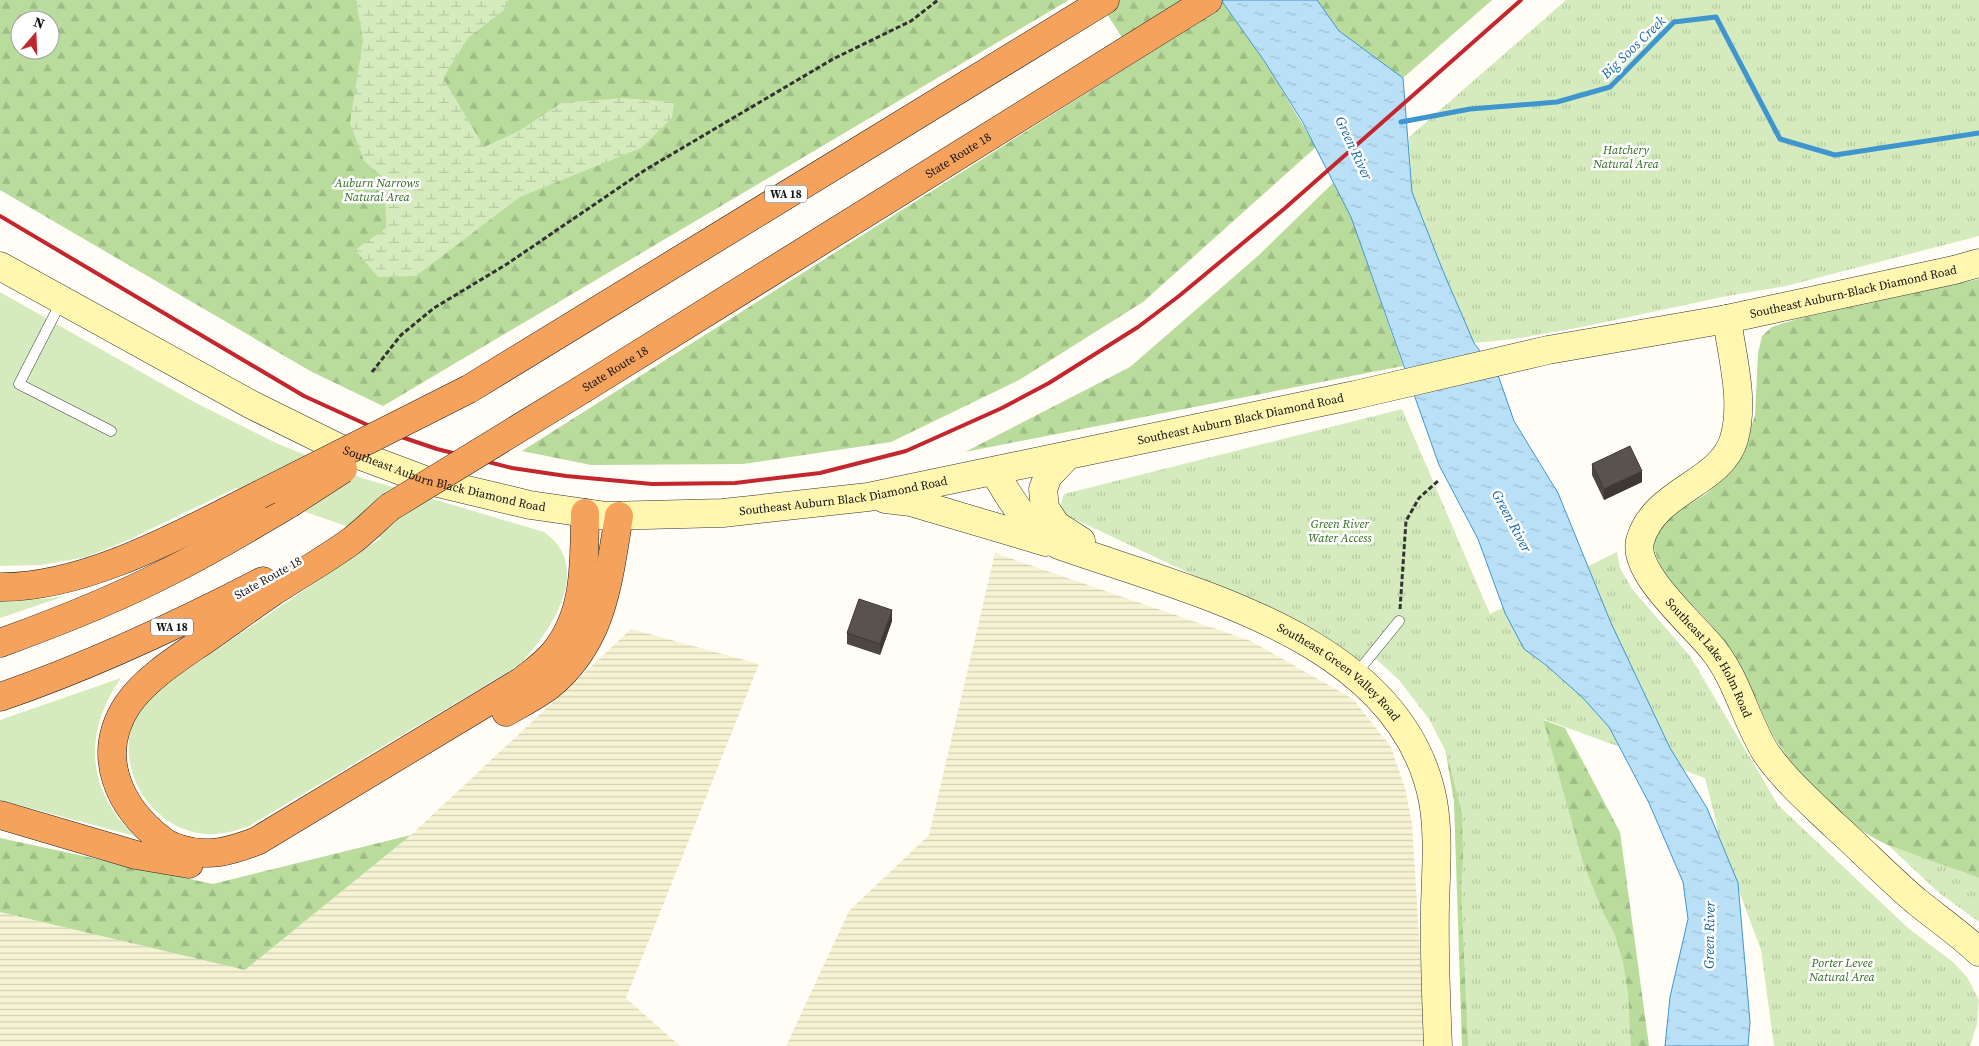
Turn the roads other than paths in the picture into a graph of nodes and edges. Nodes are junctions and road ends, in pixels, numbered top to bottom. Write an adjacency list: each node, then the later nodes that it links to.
1 (1105, 0): 7 (highway, WA 18)
2 (1208, 0): 14 (highway, State Route 18, bridge)
3 (1979, 263): 6 (main road, Southeast Auburn-Black Diamond Road)
4 (0, 266): 5 (main road, Southeast Auburn Black Diamond Road)
5 (63, 300): 8 (lane); 12 (main road, Southeast Auburn Black Diamond Road)
6 (1727, 319): 9 (main road, Southeast Auburn Black Diamond Road); 23 (main road, Southeast Lake Holm Road)
7 (469, 389): 17 (highway, bridge); 19 (highway, WA 18, bridge)
8 (110, 431)
9 (1067, 456): 10 (main road, Southeast Auburn Black Diamond Road); 16 (main road)
10 (994, 471): 11 (main road, Southeast Auburn Black Diamond Road); 15 (main road, Southeast Green Valley Road)
11 (868, 497): 13 (main road, Southeast Auburn Black Diamond Road); 15 (main road)
12 (585, 513): 13 (main road, Southeast Auburn Black Diamond Road); 14 (highway)
13 (620, 516): 22 (highway)
14 (343, 540): 21 (highway, State Route 18 / WA 18)
15 (1059, 545): 16 (main road, Southeast Green Valley Road)
16 (1142, 574): 20 (main road, Southeast Green Valley Road)
17 (0, 587)
18 (1399, 621): 20 (lane)
19 (0, 643)
20 (1355, 675): 24 (main road, Southeast Green Valley Road)
21 (0, 697)
22 (0, 815)
23 (1979, 952)
24 (1438, 1046)

